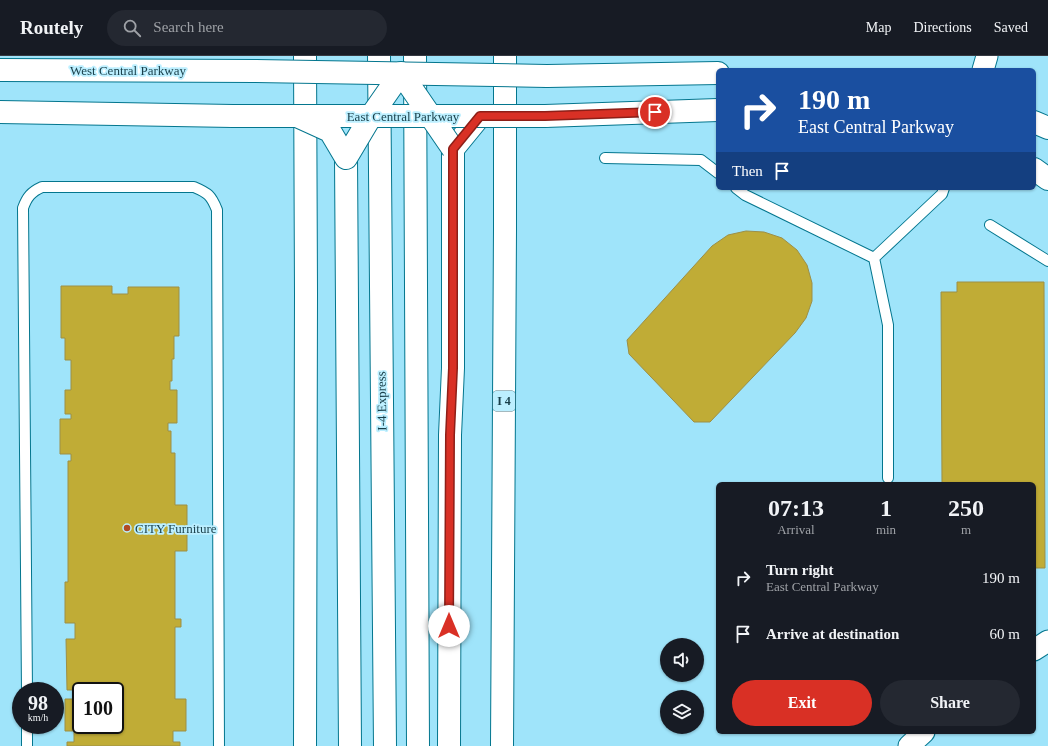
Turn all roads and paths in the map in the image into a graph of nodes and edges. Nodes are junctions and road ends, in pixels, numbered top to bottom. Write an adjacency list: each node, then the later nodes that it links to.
1 (305, 56): 37 (main road)
2 (379, 56): 39 (main road, I-4 Express)
3 (415, 56): 40 (main road)
4 (505, 56): 42 (main road, I 4)
5 (987, 56): 6 (street)
6 (984, 68)
7 (0, 70): 8 (main road, West Central Parkway, bridge)
8 (401, 73): 9 (main road, bridge); 13 (main road, bridge); 14 (main road, bridge)
9 (716, 73)
10 (716, 110): 15 (main road, East Central Parkway, bridge)
11 (0, 112): 12 (main road, East Central Parkway, bridge)
12 (297, 116): 13 (main road, East Central Parkway, bridge); 19 (main road, bridge)
13 (371, 116): 14 (main road, East Central Parkway, bridge); 19 (main road, bridge)
14 (431, 116): 15 (main road, East Central Parkway, bridge); 18 (main road, bridge)
15 (480, 116): 18 (main road)
16 (1036, 123): 17 (main road)
17 (1048, 128)
18 (453, 149): 41 (main road)
19 (346, 158): 38 (main road)
20 (605, 158): 22 (lane)
21 (1036, 170): 23 (main road)
22 (716, 171)
23 (1048, 179)
24 (739, 190): 27 (lane)
25 (943, 190): 27 (lane)
26 (990, 225): 28 (lane)
27 (874, 258): 29 (lane)
28 (1048, 261)
29 (888, 478)
30 (1048, 641): 31 (street)
31 (1036, 649)
32 (27, 682): 36 (lane)
33 (27, 734): 35 (lane)
34 (922, 734): 43 (street)
35 (27, 746)
36 (218, 746)
37 (305, 746)
38 (350, 746)
39 (385, 746)
40 (418, 746)
41 (449, 746)
42 (502, 746)
43 (909, 746)

